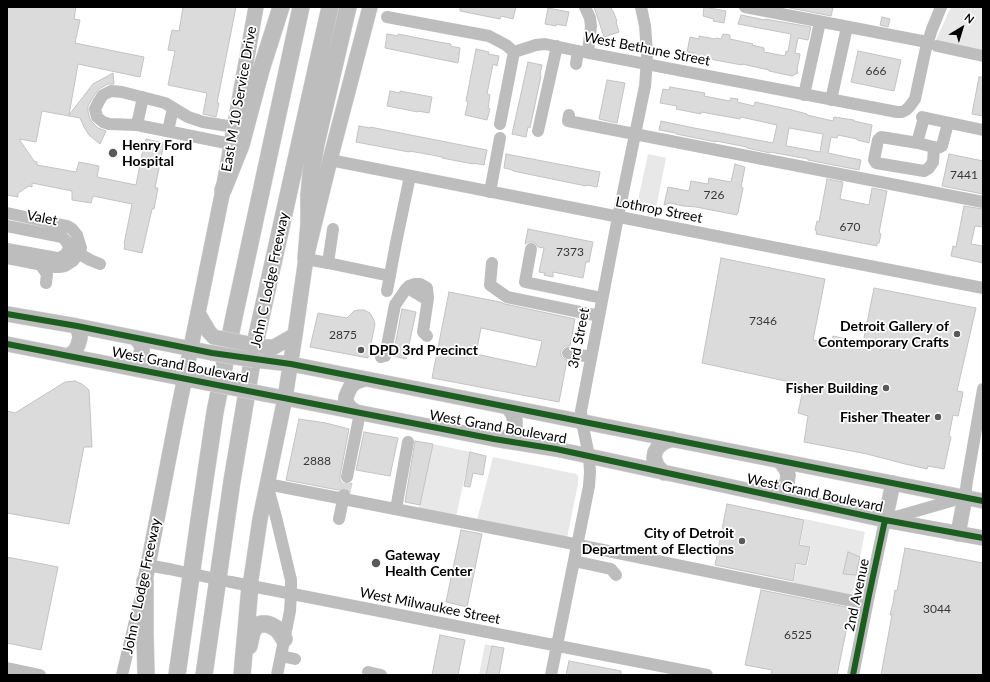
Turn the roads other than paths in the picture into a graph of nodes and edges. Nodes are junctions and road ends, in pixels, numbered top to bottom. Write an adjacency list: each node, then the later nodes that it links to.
1 (256, 7): 29 (main road, East M 10 Service Drive)
2 (281, 7): 40 (highway)
3 (301, 7): 118 (highway, John C Lodge Freeway)
4 (330, 7): 119 (highway, John C Lodge Freeway)
5 (348, 7): 51 (highway)
6 (370, 7): 38 (main road)
7 (585, 7): 17 (street)
8 (641, 7): 20 (street, 3rd Street)
9 (745, 7): 12 (street)
10 (941, 7): 14 (street)
11 (387, 17): 16 (street)
12 (820, 22): 13 (street); 21 (street)
13 (847, 27): 14 (street); 23 (street)
14 (932, 44): 18 (street); 23 (street, West Bethune Street)
15 (557, 46): 16 (street, West Bethune Street); 17 (street, West Bethune Street); 32 (street)
16 (514, 52): 27 (street)
17 (583, 52): 19 (street); 20 (street, West Bethune Street)
18 (983, 56)
19 (576, 64)
20 (647, 64): 21 (street, West Bethune Street); 33 (street, 3rd Street)
21 (804, 95): 23 (street, West Bethune Street)
22 (143, 97): 24 (street); 28 (street); 28 (street)
23 (830, 100)
24 (173, 108): 29 (street); 31 (street)
25 (569, 115): 33 (street)
26 (948, 123): 30 (street); 35 (street); 37 (street)
27 (500, 124)
28 (137, 125): 31 (street)
29 (234, 127): 36 (main road, East M 10 Service Drive)
30 (983, 130)
31 (168, 131): 36 (street)
32 (538, 131)
33 (635, 134): 42 (street); 44 (street, 3rd Street)
34 (500, 138): 41 (street)
35 (918, 142): 37 (street); 37 (street)
36 (231, 144): 40 (main road, East M 10 Service Drive)
37 (934, 147)
38 (330, 160): 39 (street, Lothrop Street); 51 (main road)
39 (410, 176): 41 (street, Lothrop Street); 56 (street)
40 (223, 190): 61 (main road, John C Lodge Freeway)
41 (490, 192): 44 (street, Lothrop Street)
42 (983, 202)
43 (7, 213): 49 (street)
44 (618, 217): 58 (street, Lothrop Street); 60 (street, 3rd Street)
45 (7, 226): 49 (street, Valet)
46 (333, 229): 52 (street)
47 (7, 249): 49 (street)
48 (531, 249): 60 (street)
49 (74, 251): 54 (street); 55 (street, Valet)
50 (7, 258): 54 (street)
51 (306, 259): 52 (street); 65 (main road)
52 (326, 262): 56 (street)
53 (492, 263): 63 (street)
54 (40, 264): 57 (street)
55 (100, 264)
56 (390, 276): 59 (street)
57 (46, 283)
58 (983, 288)
59 (386, 292)
60 (602, 298): 63 (street, 3rd Street)
61 (198, 313): 69 (main road, John C Lodge Freeway); 71 (main road, bridge)
62 (7, 314): 64 (main road, West Grand Boulevard)
63 (599, 316): 74 (street, 3rd Street)
64 (77, 326): 67 (main road, West Grand Boulevard); 72 (main road)
65 (295, 335): 71 (main road); 75 (main road)
66 (427, 336): 73 (street)
67 (136, 338): 69 (main road, West Grand Boulevard); 76 (main road)
68 (7, 344): 72 (main road, West Grand Boulevard)
69 (191, 348): 71 (main road, West Grand Boulevard, bridge); 77 (main road, John C Lodge Freeway)
70 (568, 353): 74 (street)
71 (267, 354): 75 (main road, West Grand Boulevard)
72 (68, 356): 76 (main road, West Grand Boulevard)
73 (381, 357)
74 (591, 357): 83 (street, 3rd Street)
75 (290, 364): 78 (main road, West Grand Boulevard); 80 (main road)
76 (130, 368): 77 (main road, West Grand Boulevard)
77 (185, 379): 80 (main road, West Grand Boulevard, bridge); 104 (main road, John C Lodge Freeway)
78 (365, 379): 81 (main road, West Grand Boulevard); 82 (main road)
79 (983, 388): 95 (street)
80 (285, 398): 82 (main road, West Grand Boulevard); 92 (main road)
81 (508, 407): 83 (main road, West Grand Boulevard); 85 (main road)
82 (358, 413): 85 (main road, West Grand Boulevard); 90 (street)
83 (582, 422): 84 (main road, West Grand Boulevard); 87 (street, 3rd Street)
84 (672, 439): 88 (main road, West Grand Boulevard); 89 (main road)
85 (504, 441): 87 (main road, West Grand Boulevard)
86 (408, 442): 97 (street)
87 (589, 456): 89 (main road, West Grand Boulevard); 102 (street, 3rd Street)
88 (780, 461): 91 (main road, West Grand Boulevard); 93 (main road)
89 (664, 473): 93 (main road, West Grand Boulevard)
90 (348, 477)
91 (893, 483): 95 (main road, West Grand Boulevard); 99 (main road)
92 (267, 484): 94 (street); 106 (main road); 107 (street)
93 (773, 496): 99 (main road, West Grand Boulevard)
94 (344, 497): 97 (street); 98 (street)
95 (966, 497): 96 (main road, West Grand Boulevard); 99 (street); 100 (main road)
96 (983, 501)
97 (396, 509): 102 (street)
98 (339, 519)
99 (885, 520): 100 (main road, West Grand Boulevard); 108 (street, 2nd Avenue)
100 (958, 534): 101 (main road, West Grand Boulevard)
101 (983, 538)
102 (577, 545): 103 (street, 3rd Street); 108 (street)
103 (574, 561): 105 (street); 110 (street, 3rd Street)
104 (146, 573): 106 (street, West Milwaukee Street, bridge); 116 (street, John C Lodge Freeway); 117 (highway)
105 (616, 575)
106 (250, 586): 107 (street, West Milwaukee Street); 120 (highway)
107 (291, 594): 109 (street); 110 (street, West Milwaukee Street)
108 (867, 604): 125 (street, 2nd Avenue)
109 (284, 639): 111 (street); 120 (highway)
110 (557, 646): 123 (street, 3rd Street); 124 (street, West Milwaukee Street)
111 (281, 656): 112 (street); 121 (street)
112 (295, 659)
113 (7, 668): 115 (street)
114 (368, 672): 122 (street)
115 (40, 675)
116 (122, 675)
117 (146, 675)
118 (177, 675)
119 (204, 675)
120 (242, 675)
121 (276, 675)
122 (381, 675)
123 (551, 675)
124 (707, 675)
125 (853, 675)

